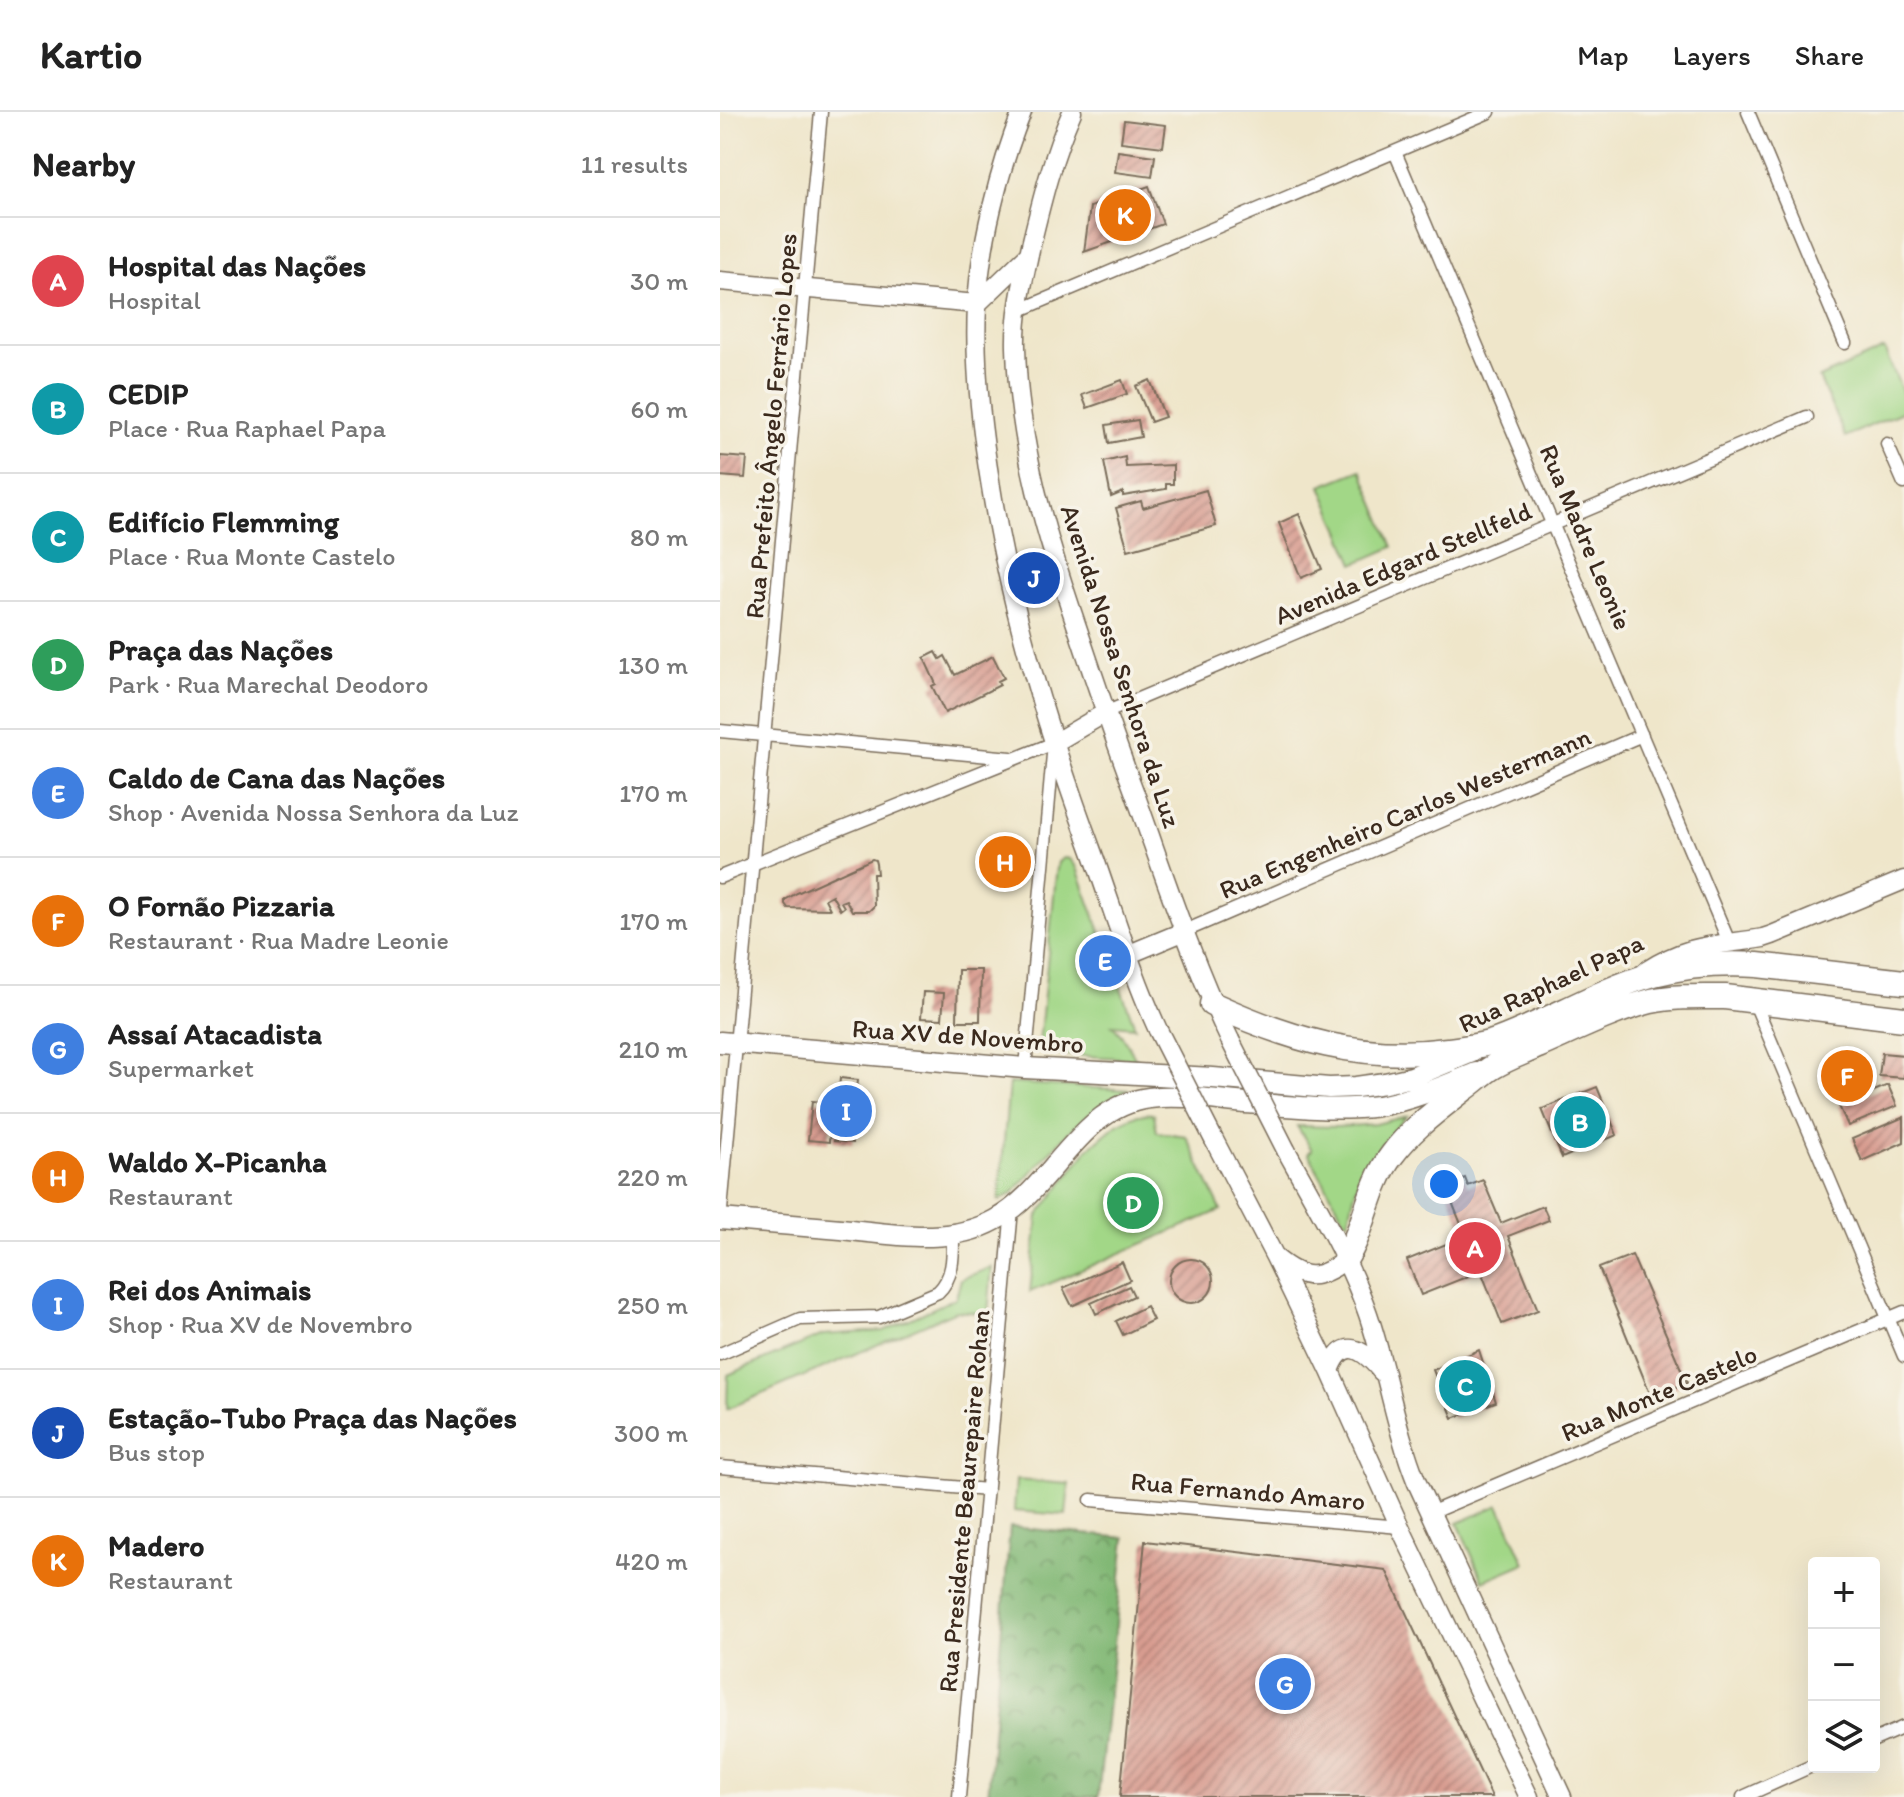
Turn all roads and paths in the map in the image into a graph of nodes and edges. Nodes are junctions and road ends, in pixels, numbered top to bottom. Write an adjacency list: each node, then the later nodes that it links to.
1 (821, 112): 9 (street, Rua Prefeito Ângelo Ferrário Lopes)
2 (1022, 112): 10 (main road)
3 (1072, 112): 7 (main road, Avenida Nossa Senhora da Luz)
4 (1489, 112): 6 (street)
5 (1748, 112): 12 (street)
6 (1395, 152): 11 (street); 16 (street, Rua Madre Leonie)
7 (1029, 254): 10 (main road); 11 (main road, Avenida Nossa Senhora da Luz)
8 (720, 281): 9 (main road)
9 (806, 289): 10 (main road); 19 (street, Rua Prefeito Ângelo Ferrário Lopes)
10 (977, 304): 21 (main road)
11 (1018, 311): 17 (main road, Avenida Nossa Senhora da Luz)
12 (1845, 343)
13 (1807, 417): 16 (street, Avenida Edgard Stellfeld)
14 (1887, 444): 15 (street)
15 (1904, 483)
16 (1552, 524): 17 (street, Avenida Edgard Stellfeld); 20 (street, Rua Madre Leonie)
17 (1105, 713): 21 (main road); 26 (main road, Avenida Nossa Senhora da Luz)
18 (720, 731): 19 (street)
19 (765, 735): 22 (street); 23 (street, Rua Prefeito Ângelo Ferrário Lopes)
20 (1642, 735): 26 (street, Rua Engenheiro Carlos Westermann); 28 (street, Rua Madre Leonie)
21 (1054, 743): 22 (street); 29 (main road); 38 (street)
22 (1015, 759): 23 (street)
23 (753, 865): 24 (street); 36 (street, Rua Prefeito Ângelo Ferrário Lopes)
24 (720, 877)
25 (1904, 880): 27 (main road, Rua Raphael Papa)
26 (1185, 931): 29 (main road); 34 (main road, Avenida Nossa Senhora da Luz)
27 (1772, 935): 28 (main road, Rua Raphael Papa); 30 (main road)
28 (1729, 942): 32 (main road, Rua Raphael Papa)
29 (1127, 955): 43 (main road, bridge)
30 (1785, 968): 31 (highway); 32 (highway)
31 (1904, 982)
32 (1627, 983): 37 (highway, Rua Raphael Papa)
33 (1754, 1001): 35 (highway, Rua Raphael Papa); 37 (highway, Rua Raphael Papa); 46 (street)
34 (1212, 1004): 37 (highway); 44 (main road, Avenida Nossa Senhora da Luz, bridge)
35 (1904, 1019)
36 (728, 1043): 38 (main road, Rua XV de Novembro); 41 (street, Rua Prefeito Ângelo Ferrário Lopes)
37 (1494, 1054): 39 (main road, Rua Raphael Papa); 40 (main road, Rua Raphael Papa); 44 (highway)
38 (1025, 1068): 39 (main road, Rua XV de Novembro)
39 (1213, 1078)
40 (1012, 1209): 42 (main road, Rua Raphael Papa); 52 (street, Rua Presidente Beaurepaire Rohan)
41 (720, 1220): 42 (main road)
42 (953, 1235): 47 (street)
43 (1275, 1257): 44 (main road); 49 (main road)
44 (1345, 1260): 50 (main road, Avenida Nossa Senhora da Luz)
45 (1904, 1312): 46 (street, Rua Monte Castelo)
46 (1888, 1319): 48 (street); 54 (street, Rua Monte Castelo)
47 (720, 1354)
48 (1904, 1356)
49 (1330, 1371): 50 (main road); 55 (main road)
50 (1386, 1377): 54 (main road, Avenida Nossa Senhora da Luz)
51 (720, 1467): 52 (street)
52 (987, 1490): 59 (street, Rua Presidente Beaurepaire Rohan)
53 (1091, 1500): 55 (street, Rua Fernando Amaro)
54 (1430, 1513): 61 (main road, Avenida Nossa Senhora da Luz)
55 (1400, 1527): 60 (main road)
56 (1904, 1727): 57 (street)
57 (1880, 1737)
58 (1808, 1768): 62 (street)
59 (959, 1797)
60 (1529, 1797)
61 (1562, 1797)
62 (1743, 1797)

